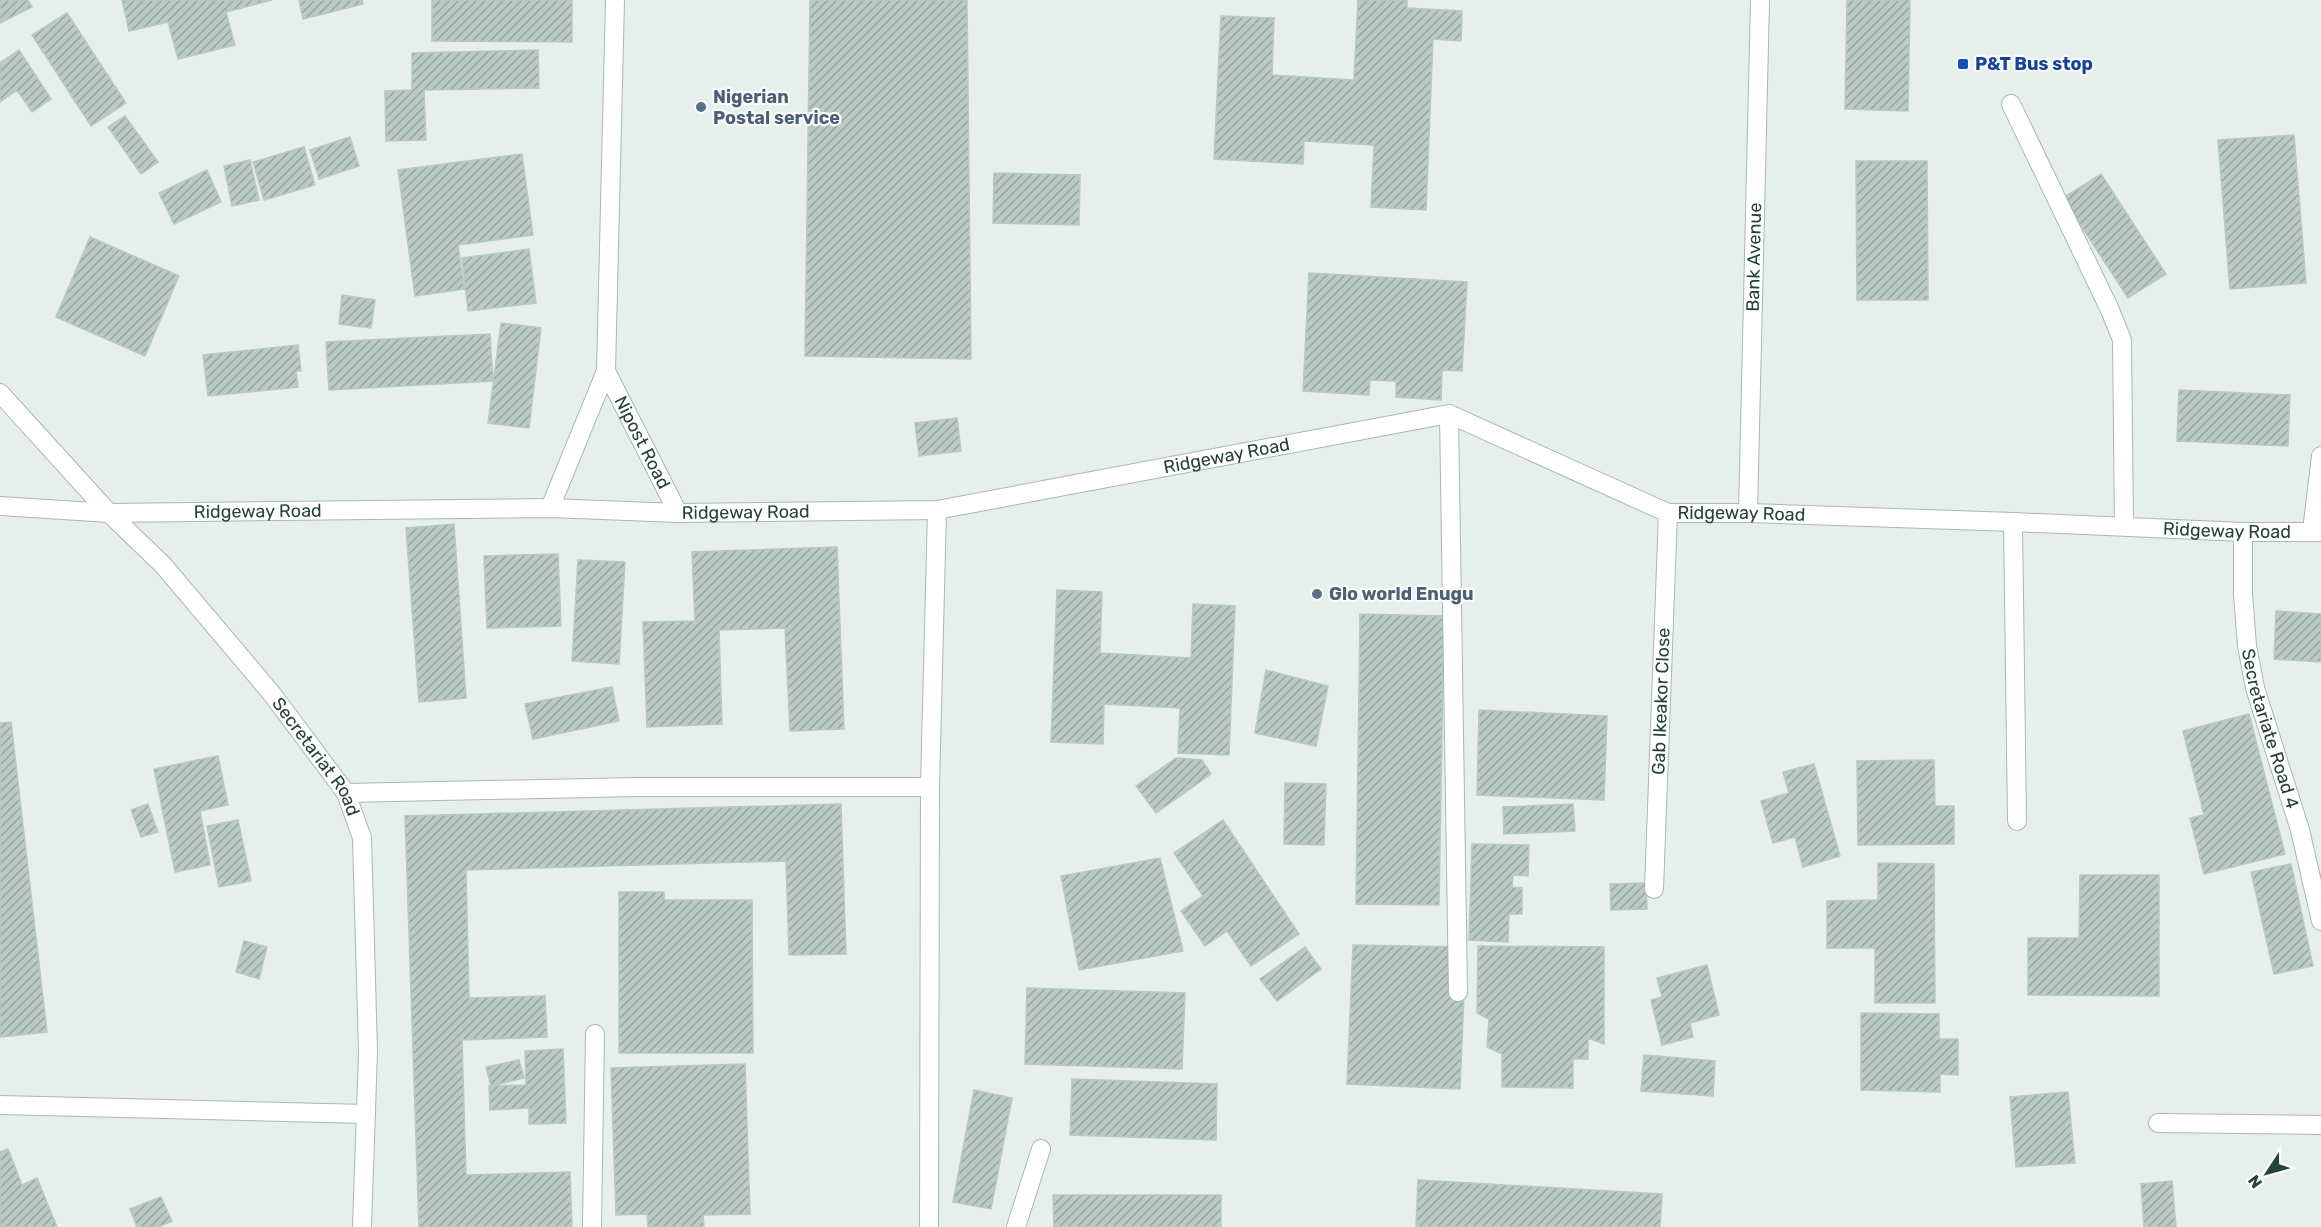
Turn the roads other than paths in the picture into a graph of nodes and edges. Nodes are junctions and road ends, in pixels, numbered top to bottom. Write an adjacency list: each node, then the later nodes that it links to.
1 (615, 0): 4 (street)
2 (1760, 0): 14 (street, Bank Avenue)
3 (2011, 104): 16 (street)
4 (606, 371): 9 (street); 12 (street, Nipost Road)
5 (0, 393): 11 (street, Secretariat Road)
6 (1449, 414): 10 (street, Ridgeway Road); 13 (street, Ridgeway Road); 24 (street)
7 (2321, 456): 17 (street)
8 (0, 506): 11 (street, Ridgeway Road)
9 (550, 508): 11 (street, Ridgeway Road); 12 (street, Ridgeway Road)
10 (937, 510): 12 (street, Ridgeway Road); 19 (street)
11 (109, 513): 20 (street, Secretariat Road)
12 (678, 513)
13 (1668, 513): 14 (street, Ridgeway Road); 22 (street, Gab Ikeakor Close)
14 (1748, 513): 15 (street, Ridgeway Road)
15 (2013, 522): 16 (street, Ridgeway Road); 21 (street)
16 (2124, 526): 18 (street, Ridgeway Road)
17 (2317, 531): 18 (street, Ridgeway Road)
18 (2243, 532): 23 (street, Secretariate Road 4)
19 (930, 788): 20 (street); 33 (street)
20 (345, 793): 27 (street, Secretariat Road)
21 (2017, 822)
22 (1654, 889)
23 (2321, 921)
24 (1458, 992)
25 (595, 1034): 32 (street)
26 (0, 1106): 27 (street)
27 (366, 1114): 31 (street, Secretariat Road)
28 (2158, 1123): 29 (street)
29 (2321, 1125)
30 (1041, 1149): 34 (street)
31 (362, 1227)
32 (592, 1227)
33 (928, 1227)
34 (1016, 1227)

